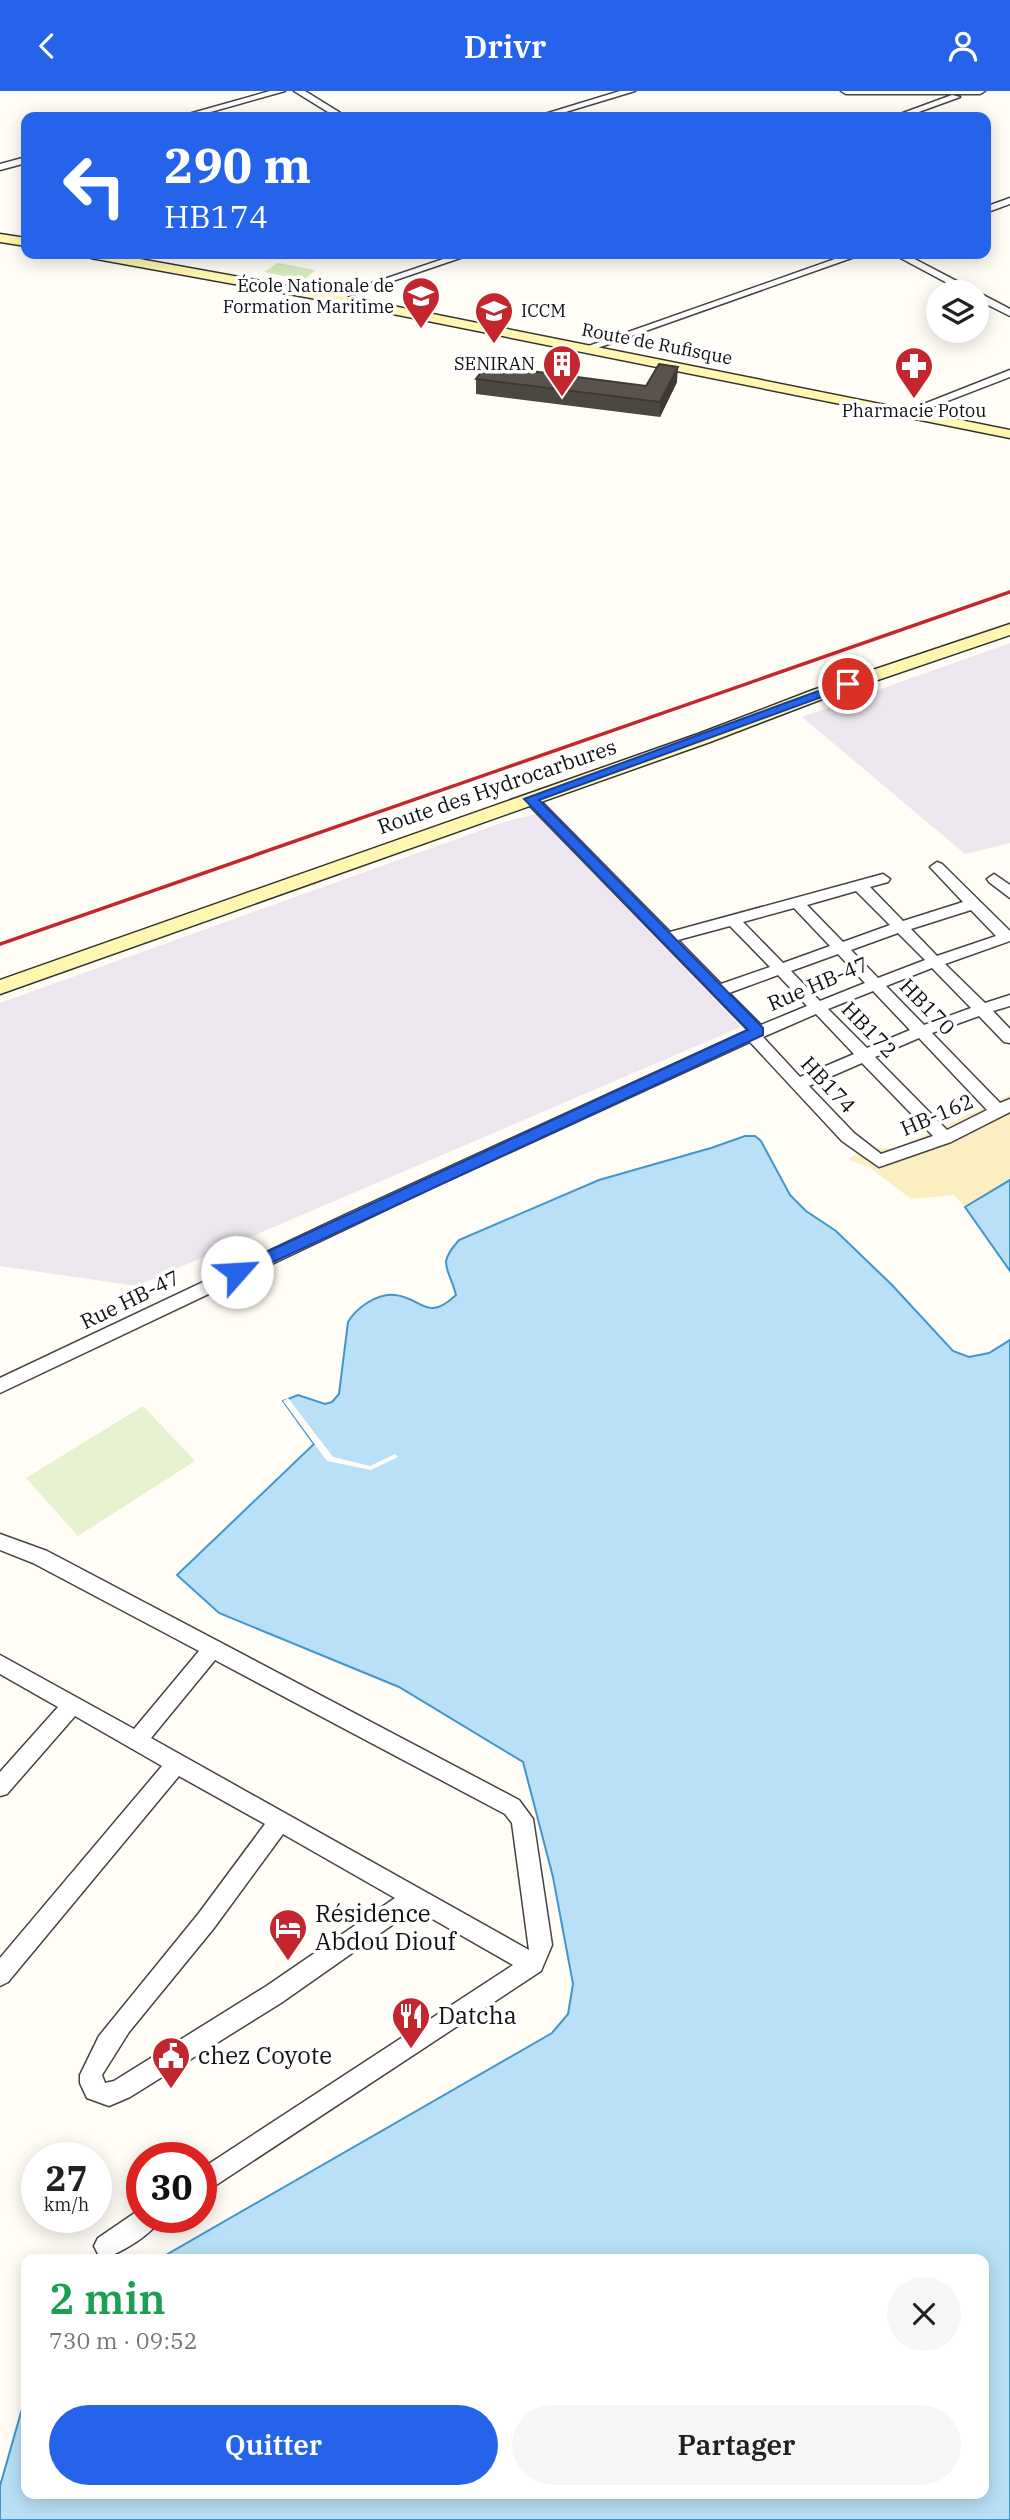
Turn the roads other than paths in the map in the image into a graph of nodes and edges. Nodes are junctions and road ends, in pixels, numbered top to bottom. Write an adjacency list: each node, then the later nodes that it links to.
1 (280, 91): 7 (street)
2 (299, 91): 8 (street)
3 (630, 91): 9 (street)
4 (846, 91): 6 (street)
5 (980, 91): 6 (street)
6 (965, 93): 10 (street)
7 (202, 112)
8 (334, 112)
9 (557, 112)
10 (911, 112)
11 (21, 161): 12 (street)
12 (0, 167)
13 (1010, 201): 14 (street)
14 (991, 208)
15 (0, 238): 16 (main road)
16 (21, 241)
17 (118, 259): 22 (main road, Route de Rufisque)
18 (452, 259): 22 (street)
19 (844, 259): 25 (street)
20 (908, 259): 21 (street)
21 (948, 280)
22 (333, 298): 25 (main road, Route de Rufisque)
23 (989, 302): 24 (street)
24 (1010, 313)
25 (585, 349): 27 (main road, Route de Rufisque)
26 (1010, 373): 27 (street)
27 (907, 413): 28 (main road, Route de Rufisque)
28 (1010, 434)
29 (1010, 629): 30 (street, Route des Hydrocarbures)
30 (531, 799): 40 (street, HB174); 46 (main road, Route des Hydrocarbures)
31 (937, 867): 37 (street)
32 (1010, 875): 35 (street)
33 (883, 879): 34 (street)
34 (860, 886): 36 (street); 39 (street)
35 (1010, 893)
36 (797, 903): 38 (street); 42 (street, HB170)
37 (974, 904): 39 (street); 41 (street)
38 (733, 921): 40 (street); 44 (street, HB172)
39 (900, 927): 42 (street); 43 (street)
40 (667, 939): 47 (street, HB174)
41 (1006, 941): 43 (street, Rue HB-47)
42 (841, 948): 44 (street); 45 (street, HB170)
43 (933, 961): 45 (street, Rue HB-47); 50 (street)
44 (780, 969): 47 (street); 49 (street, HB172)
45 (874, 982): 49 (street, Rue HB-47); 51 (street, HB170)
46 (0, 987)
47 (718, 991): 52 (street, HB174)
48 (1010, 1000): 50 (street)
49 (816, 1006): 52 (street, Rue HB-47); 54 (street, HB172)
50 (981, 1009): 51 (street); 53 (street)
51 (921, 1031): 54 (street); 56 (street, HB170)
52 (754, 1033): 55 (street, HB174); 59 (street, Rue HB-47)
53 (1010, 1038)
54 (864, 1055): 55 (street); 57 (street, HB172)
55 (798, 1084): 58 (street, HB174)
56 (1004, 1108): 57 (street, HB-162)
57 (945, 1138): 58 (street, HB-162)
58 (879, 1161)
59 (0, 1386)
60 (0, 1542): 61 (street)
61 (212, 1649): 64 (street); 69 (street)
62 (0, 1664): 63 (street)
63 (72, 1705): 64 (street); 66 (street)
64 (136, 1741): 65 (street)
65 (176, 1764): 67 (street); 70 (street)
66 (0, 1787)
67 (279, 1822): 68 (street); 68 (street)
68 (414, 1897): 69 (street)
69 (533, 1964): 71 (street)
70 (0, 1975)
71 (217, 2172)
72 (126, 2233): 73 (street)
73 (106, 2246)

